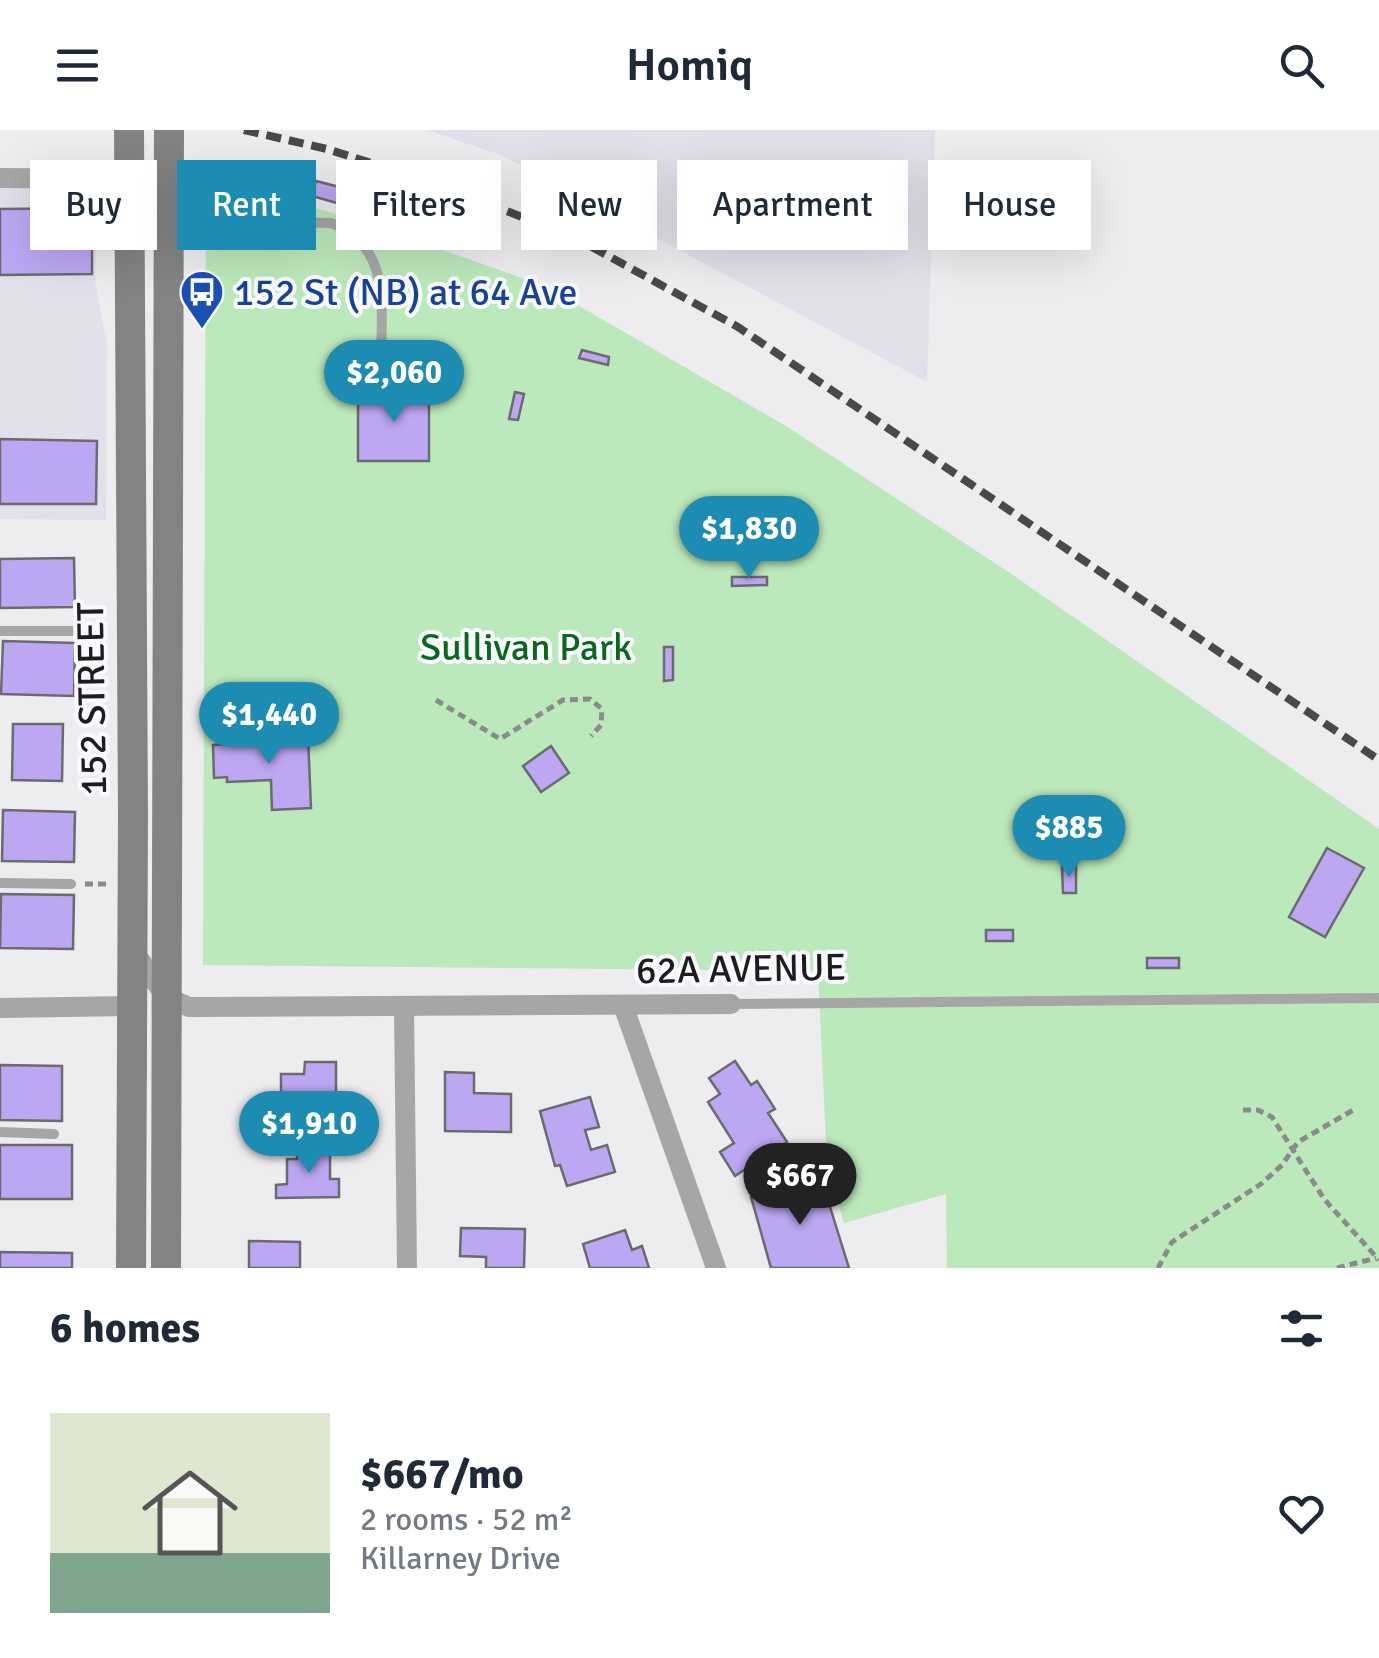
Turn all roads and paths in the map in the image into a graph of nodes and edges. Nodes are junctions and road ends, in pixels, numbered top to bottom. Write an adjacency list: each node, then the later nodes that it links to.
1 (128, 130): 3 (main road, 152 STREET)
2 (169, 130): 6 (main road, 152 STREET)
3 (129, 160)
4 (0, 178): 5 (street)
5 (30, 178)
6 (169, 219): 8 (lane); 17 (main road, 152 STREET)
7 (129, 250): 16 (main road, 152 STREET)
8 (381, 370)
9 (0, 631): 10 (lane)
10 (72, 631)
11 (436, 700): 12 (path)
12 (590, 736)
13 (0, 882): 14 (lane)
14 (74, 884): 15 (path)
15 (112, 884)
16 (132, 949): 17 (street); 20 (main road, 152 STREET)
17 (166, 997): 22 (street, 62A AVENUE); 31 (main road, 152 STREET)
18 (1379, 998): 19 (lane, 62A AVENUE)
19 (732, 1004): 21 (street, 62A AVENUE)
20 (132, 1006): 23 (street); 30 (main road, 152 STREET)
21 (623, 1006): 22 (street, 62A AVENUE); 33 (street)
22 (404, 1007): 32 (street)
23 (0, 1008)
24 (1354, 1109): 28 (path)
25 (1243, 1110): 28 (path)
26 (0, 1132): 27 (lane)
27 (54, 1134)
28 (1292, 1150): 29 (path); 34 (path)
29 (1378, 1259): 35 (path)
30 (131, 1268)
31 (166, 1268)
32 (407, 1268)
33 (716, 1268)
34 (1158, 1268)
35 (1337, 1268)

